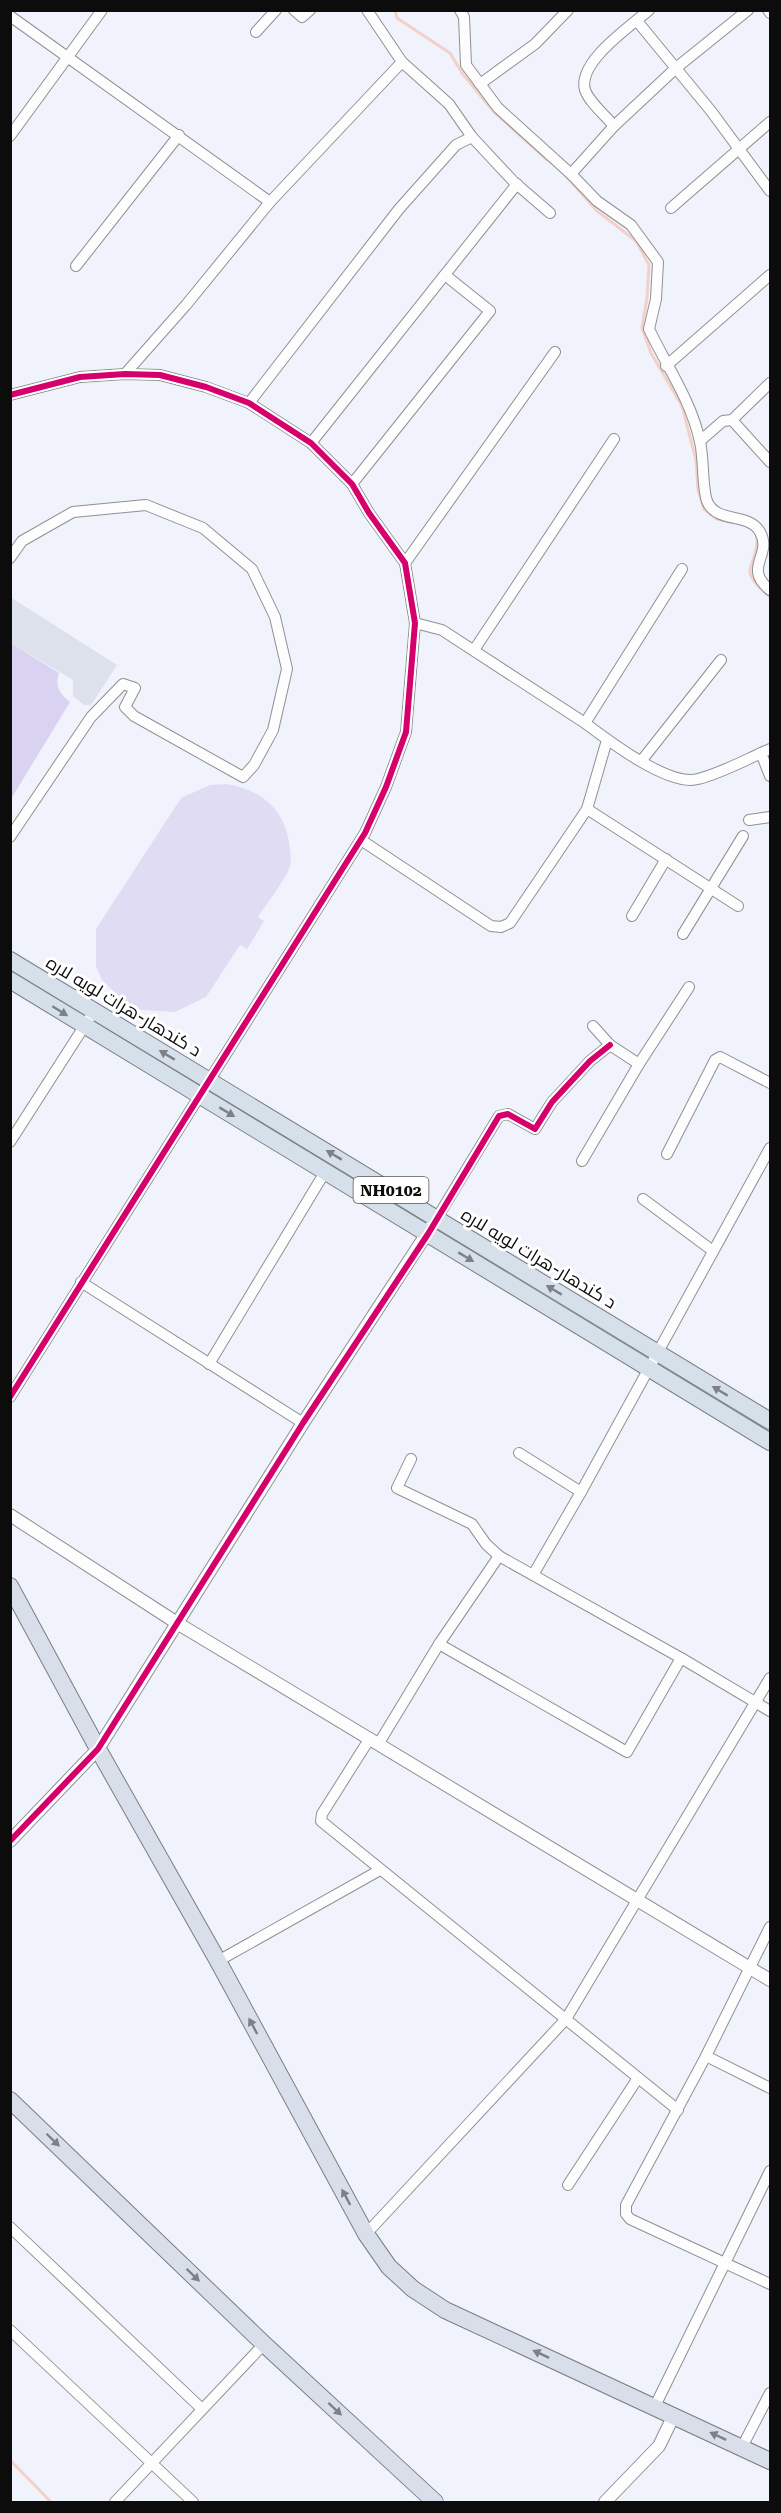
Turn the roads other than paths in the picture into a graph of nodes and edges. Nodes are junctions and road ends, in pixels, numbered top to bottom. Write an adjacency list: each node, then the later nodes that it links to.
1 (102, 10): 13 (street)
2 (276, 10): 12 (street)
3 (294, 10): 4 (street)
4 (310, 10)
5 (368, 10): 14 (street)
6 (460, 10): 16 (street)
7 (567, 10): 16 (street)
8 (649, 10): 11 (street)
9 (748, 10): 15 (street)
10 (10, 16): 13 (street)
11 (637, 21): 15 (street); 18 (street)
12 (256, 32)
13 (69, 57): 19 (street); 20 (street)
14 (402, 62): 21 (street); 26 (street)
15 (676, 68): 18 (street); 22 (street)
16 (480, 84): 23 (street)
17 (771, 122): 22 (street)
18 (614, 126): 23 (street)
19 (179, 135): 26 (street); 29 (street)
20 (10, 136)
21 (472, 137): 24 (street); 37 (street)
22 (739, 149): 25 (street); 27 (street)
23 (571, 174): 33 (street)
24 (517, 184): 28 (street); 30 (street)
25 (771, 190)
26 (270, 202): 34 (street)
27 (671, 208)
28 (550, 213)
29 (76, 266)
30 (445, 275): 41 (street); 43 (street)
31 (771, 275): 33 (street)
32 (555, 352): 46 (street)
33 (666, 366): 40 (street)
34 (125, 374): 36 (street); 37 (street)
35 (769, 388): 38 (street)
36 (10, 395)
37 (249, 403): 41 (street)
38 (732, 420): 40 (street); 42 (street)
39 (614, 439): 50 (street)
40 (700, 441): 44 (street)
41 (311, 443): 43 (street)
42 (771, 462)
43 (352, 484): 46 (street)
44 (766, 551): 48 (street)
45 (10, 558): 61 (street)
46 (405, 563): 49 (street)
47 (682, 569): 52 (street)
48 (771, 590)
49 (415, 623): 50 (street); 62 (street)
50 (474, 650): 52 (street)
51 (721, 660): 55 (street)
52 (585, 723): 53 (street)
53 (607, 740): 55 (street); 57 (street)
54 (766, 751): 55 (street); 56 (street)
55 (642, 760)
56 (771, 776)
57 (586, 809): 62 (street); 63 (street)
58 (771, 818): 59 (street)
59 (749, 820)
60 (743, 836): 64 (street)
61 (10, 837)
62 (361, 840): 76 (street)
63 (666, 860): 64 (street); 66 (street)
64 (710, 888): 65 (street); 67 (street)
65 (738, 906)
66 (632, 916)
67 (683, 934)
68 (10, 960): 71 (highway, د کندهار-هرات لويه لاره / NH0102)
69 (10, 980): 72 (highway, د کندهار-هرات لويه لاره / NH0102, one-way to 72)
70 (688, 987): 75 (street)
71 (94, 1011): 72 (street); 76 (highway, د کندهار-هرات لويه لاره / NH0102, one-way to 71)
72 (85, 1026): 78 (highway, د کندهار-هرات لويه لاره / NH0102); 79 (street)
73 (593, 1026): 74 (street)
74 (610, 1045): 75 (street); 85 (street)
75 (639, 1064): 82 (street)
76 (210, 1081): 78 (street); 85 (highway, د کندهار-هرات لويه لاره / NH0102, one-way to 76)
77 (771, 1083): 81 (street)
78 (200, 1096): 83 (highway, د کندهار-هرات لويه لاره / NH0102, one-way to 83); 88 (street)
79 (10, 1142)
80 (771, 1148): 87 (street)
81 (667, 1154)
82 (582, 1161)
83 (325, 1172): 86 (highway, د کندهار-هرات لويه لاره / NH0102); 90 (street)
84 (643, 1199): 87 (street)
85 (437, 1218): 86 (street); 89 (highway, د کندهار-هرات لويه لاره / NH0102, one-way to 85)
86 (428, 1234): 91 (highway, د کندهار-هرات لويه لاره / NH0102, one-way to 91); 94 (street)
87 (713, 1251): 89 (street)
88 (81, 1282): 90 (street); 92 (street)
89 (657, 1353): 91 (street); 93 (highway, د کندهار-هرات لويه لاره / NH0102, one-way to 89)
90 (209, 1364): 94 (street)
91 (648, 1368): 95 (highway, د کندهار-هرات لويه لاره / NH0102); 98 (street)
92 (10, 1397)
93 (771, 1421)
94 (303, 1423): 103 (street)
95 (771, 1442)
96 (519, 1453): 98 (street)
97 (411, 1459): 100 (street)
98 (581, 1491): 101 (street)
99 (10, 1515): 103 (street)
100 (499, 1556): 101 (street); 104 (street)
101 (532, 1575): 105 (street)
102 (10, 1586): 110 (main road)
103 (177, 1623): 109 (street); 110 (street)
104 (439, 1644): 105 (street); 109 (street)
105 (681, 1658): 107 (street)
106 (771, 1678): 107 (street)
107 (756, 1703): 108 (street); 113 (street)
108 (771, 1711)
109 (375, 1740): 112 (street); 113 (street)
110 (98, 1749): 111 (street); 115 (main road)
111 (10, 1841)
112 (381, 1870): 115 (street); 118 (street)
113 (639, 1901): 116 (street); 118 (street)
114 (771, 1927): 116 (street)
115 (218, 1961): 127 (main road, one-way to 115)
116 (750, 1967): 117 (street); 119 (street)
117 (771, 1980)
118 (566, 2019): 120 (street); 127 (street)
119 (706, 2056): 121 (street); 123 (street)
120 (638, 2078): 123 (street); 125 (street)
121 (771, 2088)
122 (10, 2100): 131 (main road, one-way to 131)
123 (678, 2110): 128 (street)
124 (771, 2171): 128 (street)
125 (568, 2185)
126 (10, 2227): 134 (street)
127 (366, 2234): 133 (main road, one-way to 127)
128 (725, 2265): 129 (street); 133 (street)
129 (771, 2284)
130 (10, 2330): 138 (street)
131 (264, 2344): 134 (street); 141 (main road, one-way to 141)
132 (771, 2393): 136 (street)
133 (655, 2406): 135 (main road)
134 (202, 2409): 138 (street)
135 (674, 2415): 136 (main road, one-way to 135); 142 (street)
136 (742, 2447): 137 (main road)
137 (771, 2461)
138 (152, 2465): 139 (street); 140 (street)
139 (115, 2502)
140 (193, 2502)
141 (435, 2502)
142 (605, 2502)

